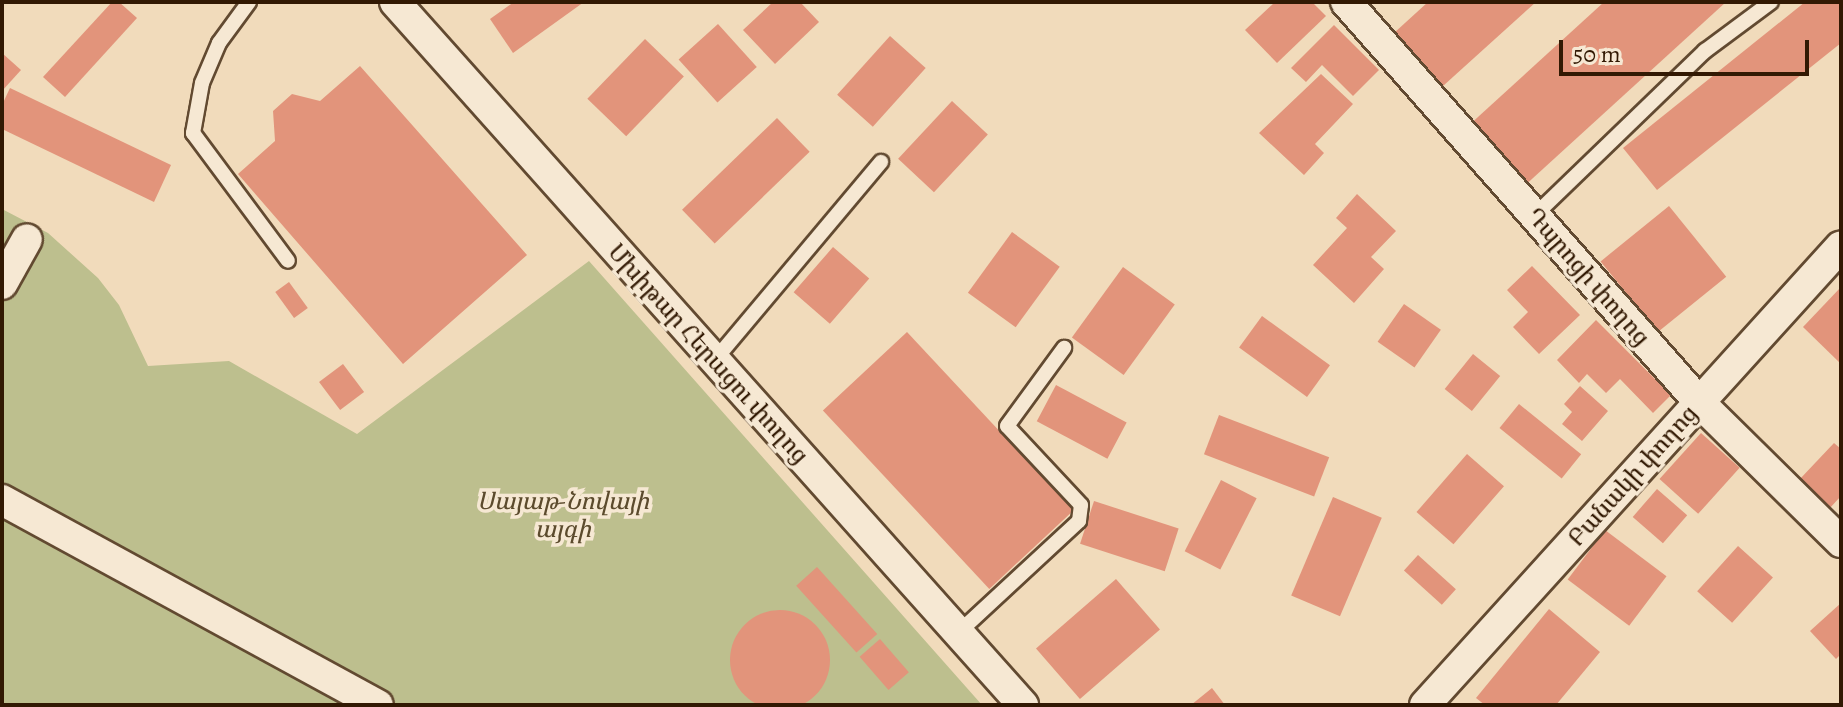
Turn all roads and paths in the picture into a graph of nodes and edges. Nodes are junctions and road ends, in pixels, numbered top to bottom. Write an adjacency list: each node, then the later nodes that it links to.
1 (249, 2): 9 (lane)
2 (395, 2): 12 (street, Մխիթար Հերացու փողոց)
3 (1346, 2): 6 (street, Դպրոցի փողոց)
4 (1771, 2): 6 (lane)
5 (881, 162): 12 (lane)
6 (1534, 216): 13 (street, Դպրոցի փողոց)
7 (27, 239): 10 (street)
8 (1841, 246): 13 (street, Բանակի փողոց)
9 (288, 261)
10 (2, 284)
11 (1064, 348): 16 (lane)
12 (714, 361): 16 (street, Մխիթար Հերացու փողոց)
13 (1700, 403): 15 (street, Դպրոցի փողոց); 17 (street, Բանակի փողոց)
14 (2, 500): 18 (street)
15 (1841, 542)
16 (958, 633): 19 (street, Մխիթար Հերացու փողոց)
17 (1434, 702)
18 (378, 705)
19 (1023, 705)

